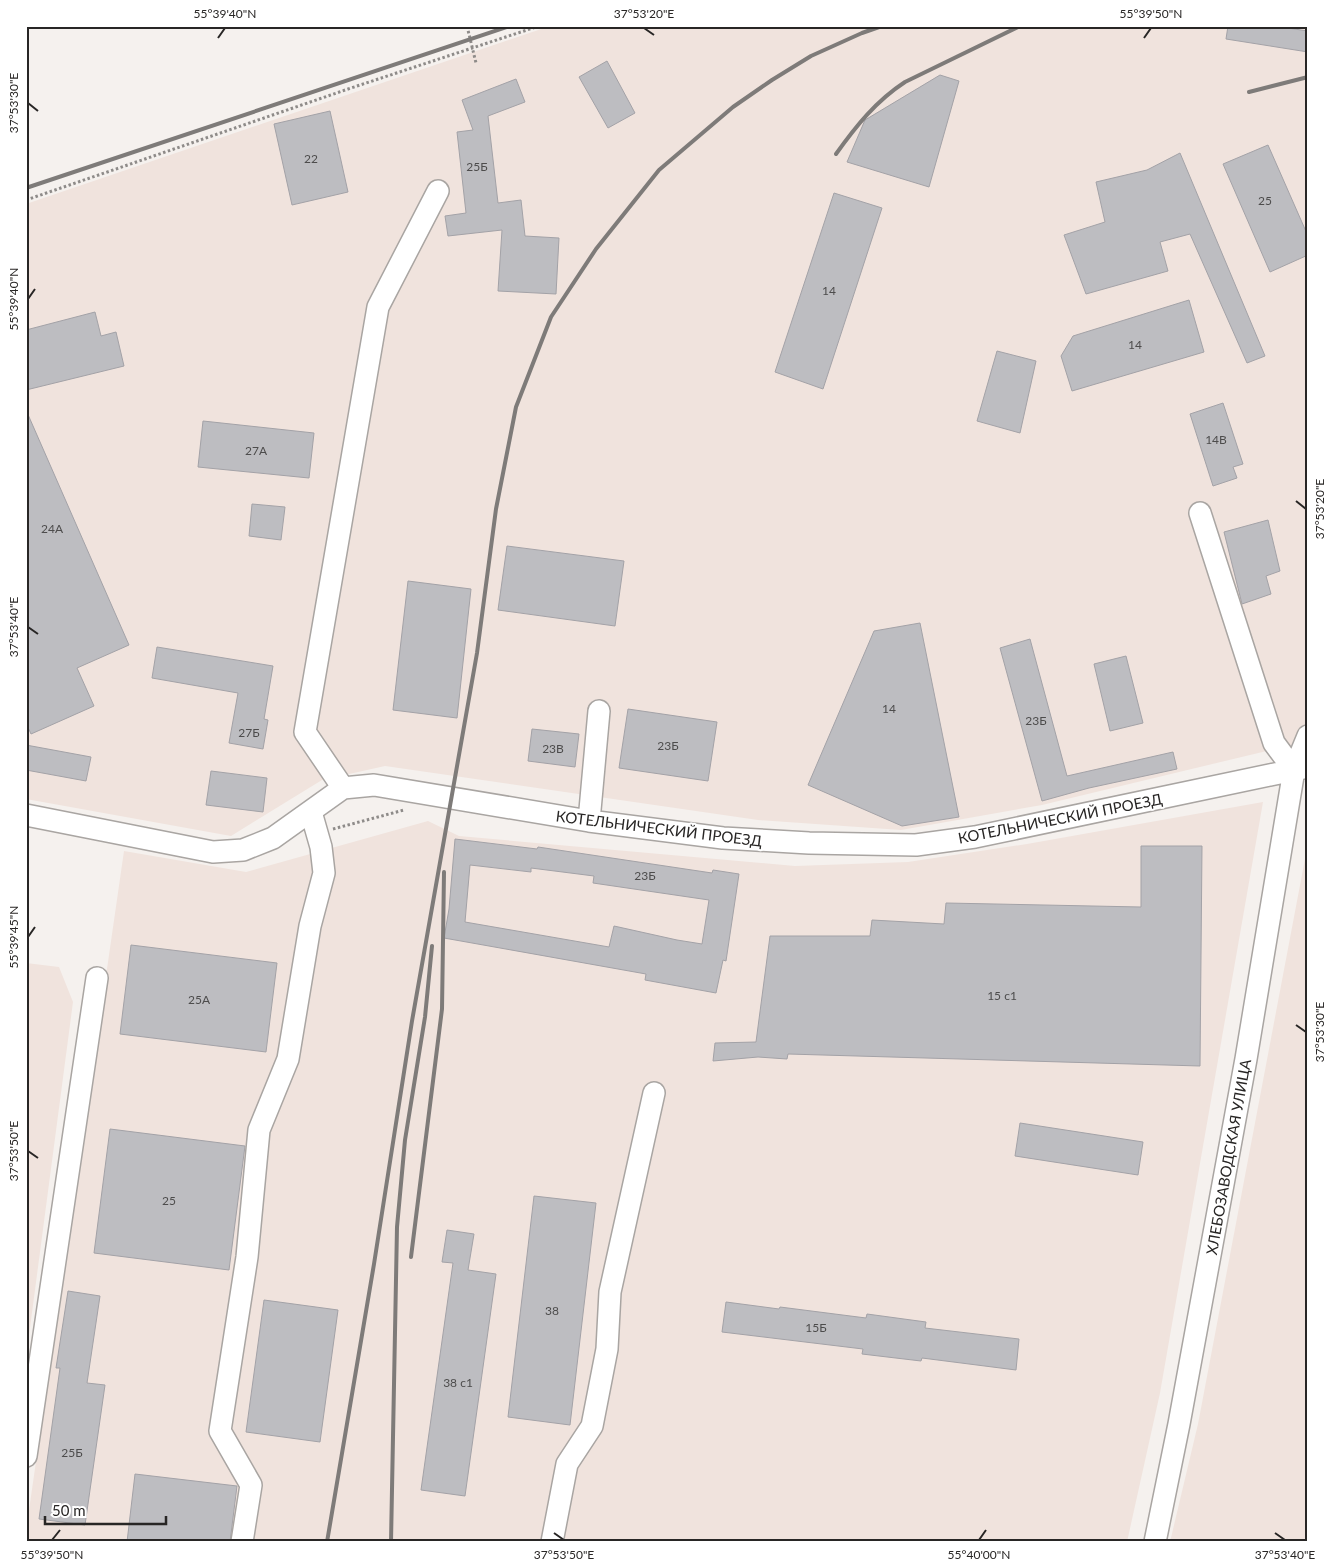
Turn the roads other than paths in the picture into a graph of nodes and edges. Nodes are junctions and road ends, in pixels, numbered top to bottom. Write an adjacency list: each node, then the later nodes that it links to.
1 (438, 191): 6 (street)
2 (1200, 513): 5 (street)
3 (599, 712): 9 (street)
4 (1308, 736): 5 (street, ХЛЕБОЗАВОДСКАЯ УЛИЦА)
5 (1301, 769): 9 (street, КОТЕЛЬНИЧЕСКИЙ ПРОЕЗД); 15 (street, ХЛЕБОЗАВОДСКАЯ УЛИЦА)
6 (343, 788): 7 (street); 9 (street, КОТЕЛЬНИЧЕСКИЙ ПРОЕЗД)
7 (311, 812): 8 (street); 13 (street)
8 (26, 815)
9 (590, 821)
10 (97, 978): 12 (street)
11 (654, 1093): 14 (street)
12 (26, 1456)
13 (242, 1542)
14 (552, 1542)
15 (1155, 1542)

